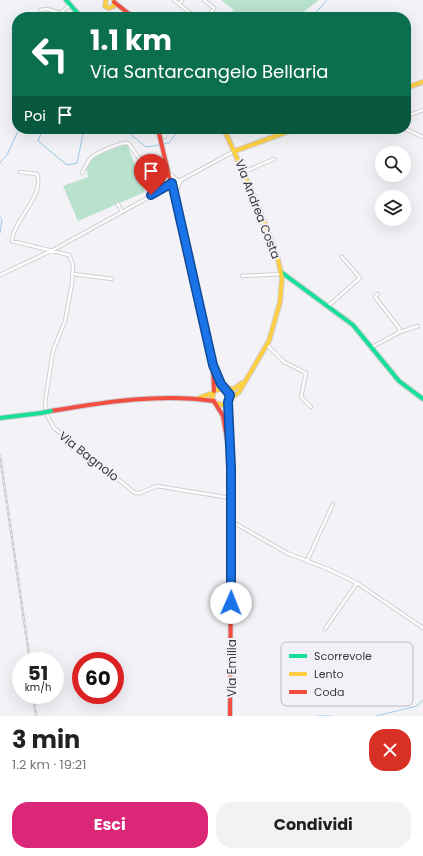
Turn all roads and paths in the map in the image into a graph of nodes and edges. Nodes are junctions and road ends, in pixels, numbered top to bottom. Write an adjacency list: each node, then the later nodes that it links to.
1 (66, 0): 7 (street)
2 (114, 0): 9 (street); 14 (street)
3 (174, 0): 8 (street)
4 (182, 0): 8 (street)
5 (204, 0): 16 (street)
6 (104, 1): 9 (street)
7 (70, 4): 12 (street); 13 (street)
8 (179, 4): 15 (street)
9 (113, 7): 14 (street)
10 (40, 10): 11 (street)
11 (55, 12)
12 (62, 12)
13 (77, 12)
14 (127, 12)
15 (189, 12)
16 (211, 12)
17 (423, 82): 18 (street)
18 (411, 86)
19 (423, 110): 20 (street)
20 (411, 115)
21 (411, 132): 27 (street)
22 (161, 134): 29 (street, Via Emilia)
23 (163, 134): 26 (street)
24 (226, 134): 28 (street, Via Andrea Costa)
25 (282, 134): 28 (street)
26 (165, 137)
27 (423, 137)
28 (233, 152): 35 (street, Via Andrea Costa); 36 (street)
29 (165, 156): 32 (street); 34 (street, Via Emilia)
30 (274, 159): 35 (street)
31 (20, 172): 43 (street)
32 (144, 172): 33 (street); 39 (street)
33 (82, 173)
34 (169, 173): 36 (street); 37 (street, Via Emilia); 38 (street)
35 (245, 174): 45 (street, Via Andrea Costa)
36 (179, 181): 37 (street); 40 (street)
37 (172, 184): 38 (street); 40 (street, Via Emilia)
38 (163, 189): 39 (street); 40 (street)
39 (151, 194): 42 (street)
40 (175, 197): 56 (street, Via Emilia)
41 (118, 204): 42 (street)
42 (122, 212): 43 (street)
43 (53, 250): 46 (street, Via Bagnolo); 47 (street)
44 (342, 257): 51 (street)
45 (281, 273): 48 (street); 51 (street); 54 (street, Via Andrea Costa)
46 (73, 274): 49 (street); 67 (street, Via Bagnolo)
47 (0, 275)
48 (242, 276)
49 (112, 279)
50 (378, 294): 53 (street)
51 (328, 306): 55 (street)
52 (418, 326): 53 (street)
53 (400, 332): 55 (street)
54 (267, 344): 57 (street, Via Andrea Costa); 64 (street)
55 (372, 348): 61 (street)
56 (213, 365): 58 (street, Via Emilia); 59 (street, Via Emilia)
57 (246, 380): 58 (street); 62 (street, Via Andrea Costa)
58 (225, 388): 59 (street); 62 (street, Via Emilia)
59 (213, 392): 60 (street); 63 (street, Via Emilia)
60 (198, 398): 63 (street); 65 (street, bridge)
61 (423, 400)
62 (228, 401): 63 (street); 66 (street, Via Emilia)
63 (215, 402): 66 (street, Via Emilia)
64 (311, 407)
65 (0, 418)
66 (230, 451): 67 (street, Via Emilia)
67 (231, 498): 69 (street, Via Emilia)
68 (333, 504): 70 (street)
69 (231, 521): 70 (street); 74 (street, Via Emilia)
70 (307, 561): 71 (street)
71 (357, 584): 72 (street); 73 (street)
72 (423, 628)
73 (325, 630)
74 (230, 714): 75 (street)
75 (235, 716)

